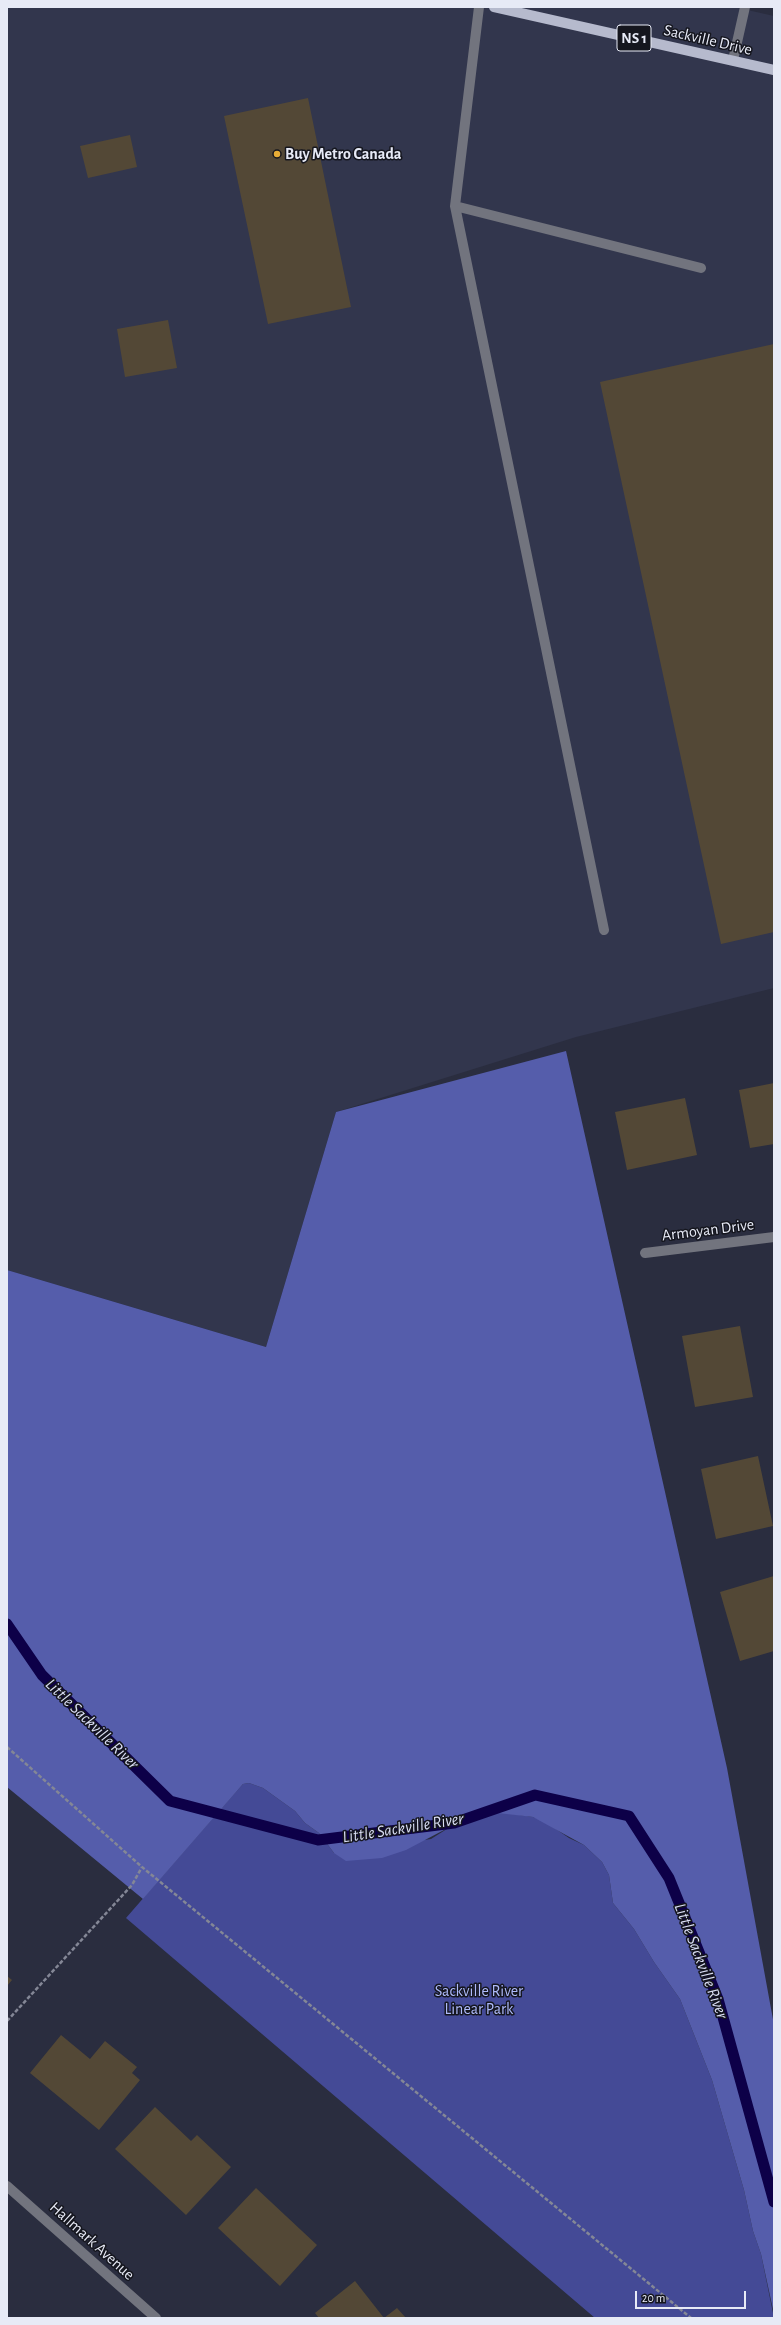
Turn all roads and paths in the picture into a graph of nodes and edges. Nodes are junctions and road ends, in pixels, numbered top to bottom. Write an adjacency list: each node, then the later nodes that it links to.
1 (480, 7): 6 (street)
2 (494, 7): 4 (main road, Sackville Drive / NS 1)
3 (745, 7): 4 (street)
4 (733, 60): 5 (main road, Sackville Drive / NS 1)
5 (774, 70)
6 (455, 206): 7 (street); 8 (street)
7 (701, 268)
8 (604, 930)
9 (774, 1237): 10 (street, Armoyan Drive)
10 (645, 1253)
11 (7, 1747): 12 (path)
12 (142, 1867): 13 (path); 16 (path)
13 (7, 2020)
14 (7, 2186): 15 (street, Hallmark Avenue)
15 (156, 2318)
16 (691, 2318)

